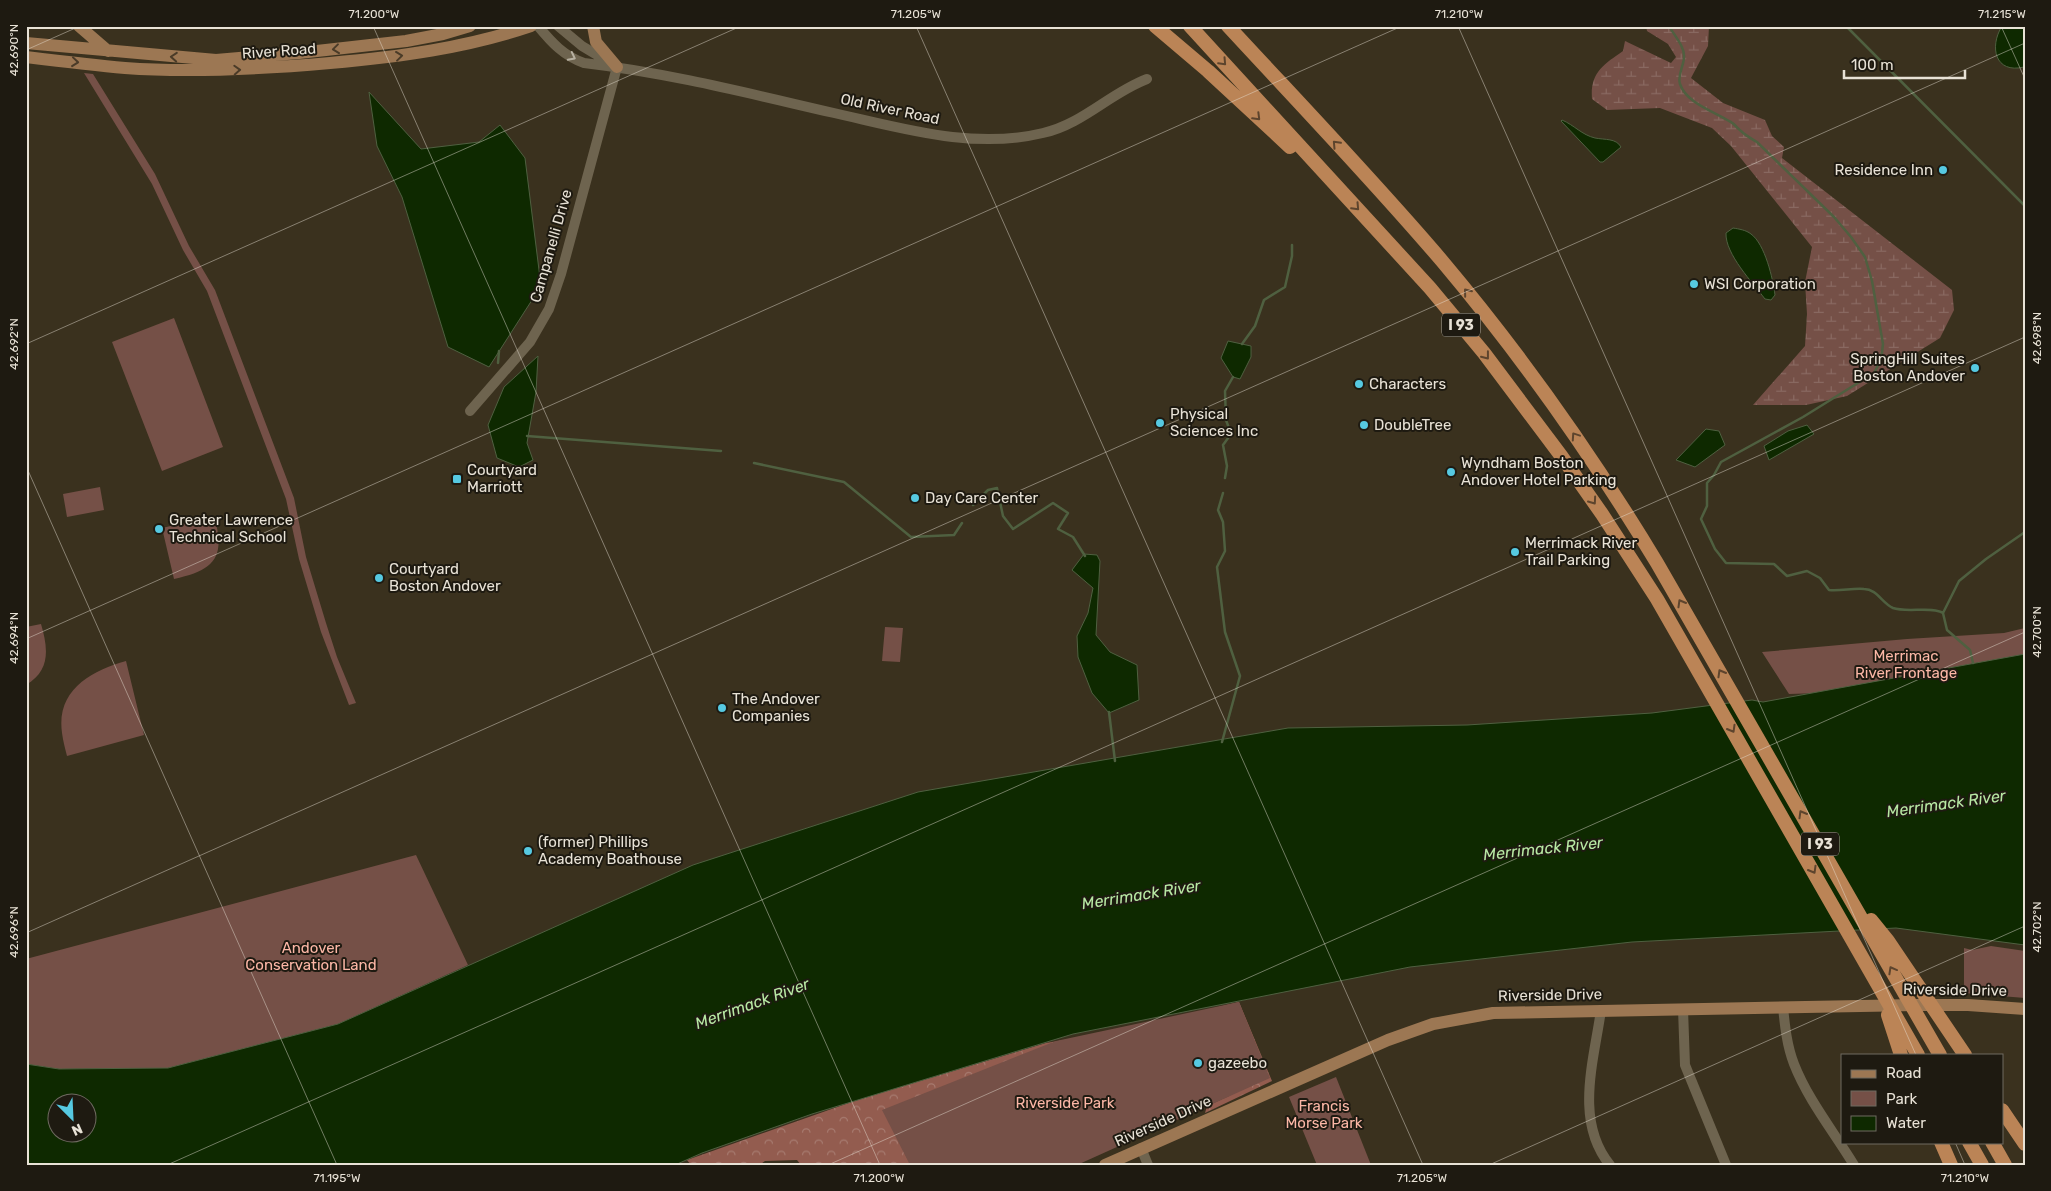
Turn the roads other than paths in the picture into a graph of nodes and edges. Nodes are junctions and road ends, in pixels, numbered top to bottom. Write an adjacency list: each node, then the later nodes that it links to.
1 (79, 26): 13 (main road)
2 (470, 26): 13 (main road, River Road, one-way to 13)
3 (509, 26): 12 (main road)
4 (531, 26): 12 (main road, River Road)
5 (538, 26): 15 (street, Old River Road, one-way to 15)
6 (558, 26): 15 (street, Old River Road)
7 (593, 26): 15 (main road)
8 (1155, 26): 17 (highway, one-way to 17)
9 (1190, 26): 17 (highway, I 93, one-way to 17)
10 (1228, 26): 19 (highway, I 93, one-way to 10)
11 (26, 43): 13 (main road, River Road)
12 (460, 45): 14 (main road, River Road, one-way to 12)
13 (108, 51)
14 (26, 57)
15 (617, 67): 16 (street, Old River Road); 18 (street, Campanelli Drive)
16 (1147, 79)
17 (1342, 192): 20 (highway, I 93, one-way to 20)
18 (470, 411)
19 (1848, 892): 25 (highway, I 93, one-way to 19); 28 (highway)
20 (1880, 988): 26 (highway, I 93); 27 (highway)
21 (1783, 1007): 22 (main road, Riverside Drive); 23 (main road, Riverside Drive); 39 (street)
22 (1683, 1009): 24 (main road, Riverside Drive); 38 (street)
23 (2025, 1009)
24 (1601, 1010): 34 (main road, Riverside Drive); 37 (street)
25 (1937, 1049)
26 (1918, 1053)
27 (1901, 1054)
28 (1964, 1054)
29 (2004, 1113): 33 (highway)
30 (1942, 1144): 40 (highway)
31 (1969, 1144): 41 (highway)
32 (1993, 1144): 42 (highway)
33 (2025, 1144)
34 (1142, 1148): 35 (main road, Riverside Drive); 36 (street)
35 (1105, 1165)
36 (1148, 1165)
37 (1610, 1165)
38 (1726, 1165)
39 (1854, 1165)
40 (1951, 1165)
41 (1982, 1165)
42 (2005, 1165)

